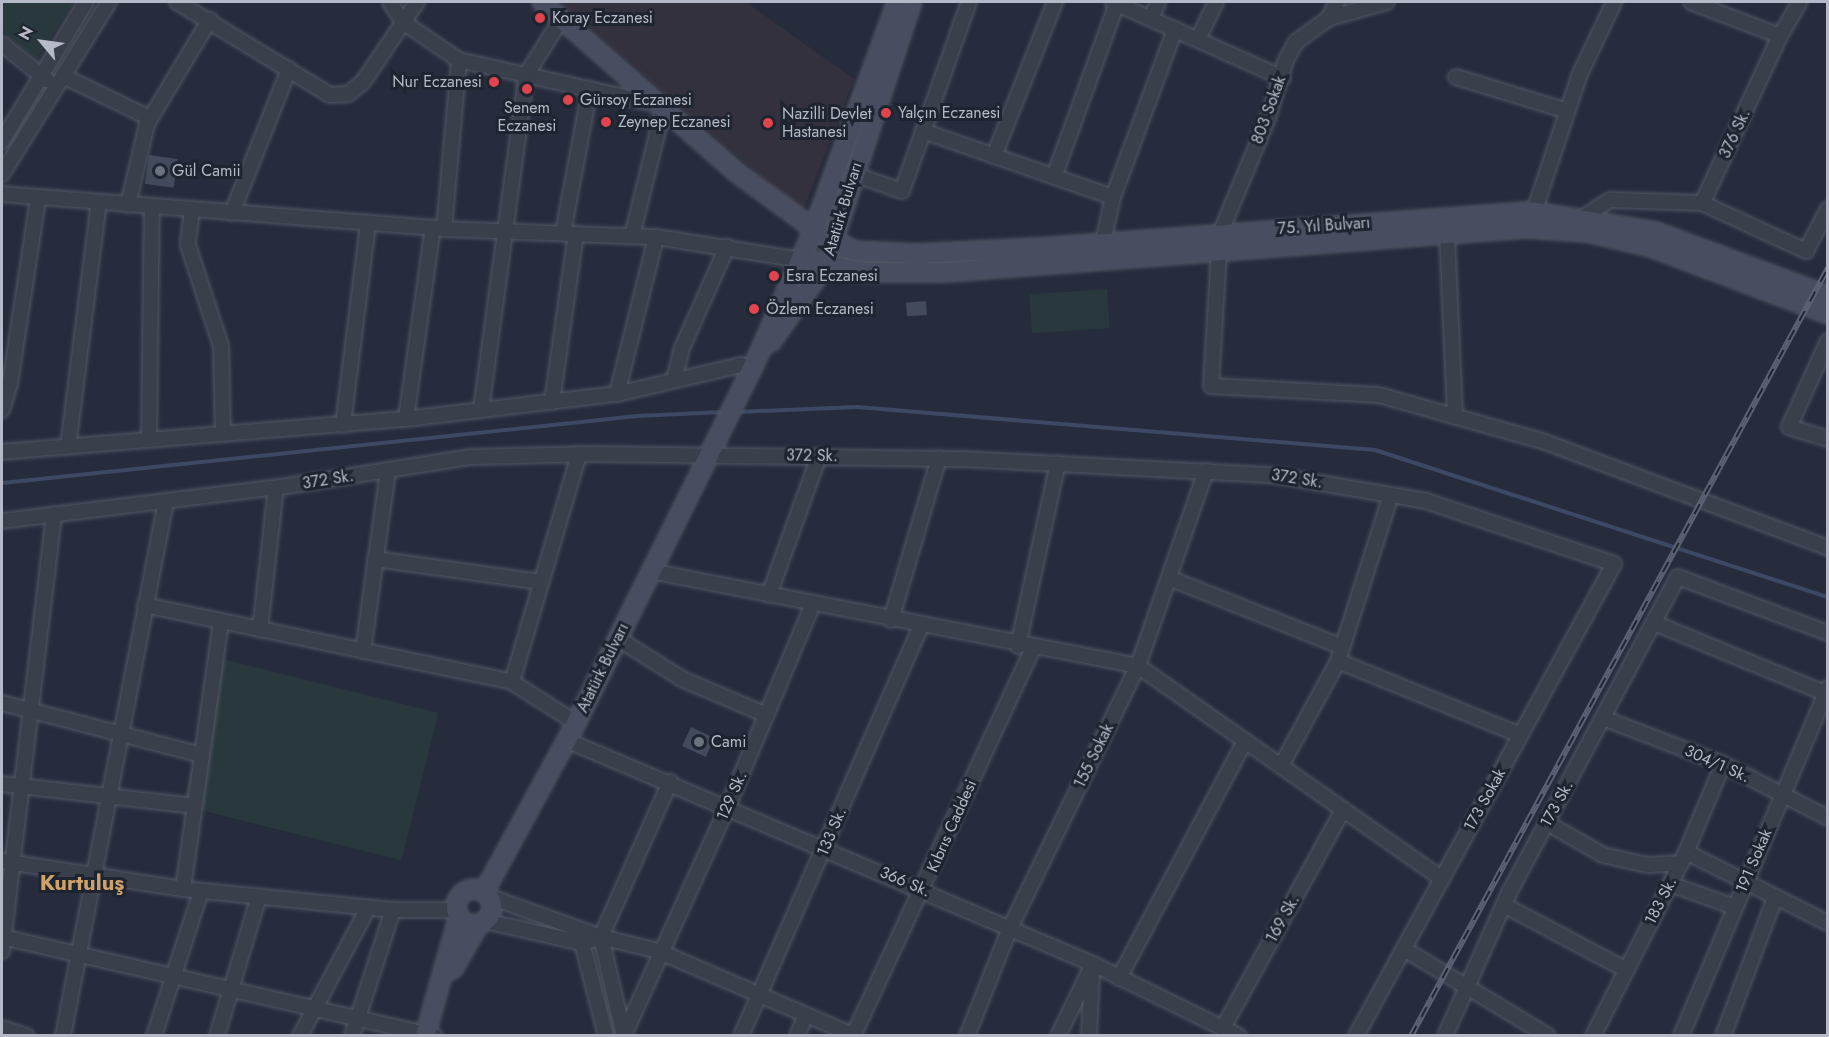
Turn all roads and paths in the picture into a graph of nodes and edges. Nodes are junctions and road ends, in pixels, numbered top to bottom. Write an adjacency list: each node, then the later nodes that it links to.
1 (86, 2): 31 (street)
2 (109, 2): 34 (street)
3 (177, 2): 22 (street)
4 (390, 2): 23 (street)
5 (417, 2): 23 (street)
6 (542, 2): 19 (main road, 75. Yıl Bulvarı)
7 (897, 2): 59 (main road, Atatürk Bulvarı)
8 (912, 2): 43 (main road, Atatürk Bulvarı)
9 (969, 2): 39 (street)
10 (1055, 2): 41 (street)
11 (1115, 2): 20 (street); 44 (street)
12 (1158, 2): 20 (street)
13 (1216, 2): 26 (street)
14 (1337, 2): 21 (street, 803 Sokak)
15 (1387, 2): 21 (street)
16 (1614, 2): 37 (street)
17 (1691, 2): 25 (street)
18 (1800, 2): 25 (street, 376 Sk.)
19 (562, 18): 30 (street); 36 (main road, 75. Yıl Bulvarı)
20 (1151, 18): 24 (street)
21 (1329, 18): 33 (street, 803 Sokak)
22 (210, 19): 29 (street); 38 (street)
23 (403, 22): 28 (street); 29 (street)
24 (1175, 29): 26 (street); 46 (street)
25 (1780, 36): 49 (street, 376 Sk.)
26 (1198, 39): 33 (street)
27 (2, 44): 31 (street)
28 (459, 60): 30 (street); 58 (street)
29 (289, 69): 55 (street)
30 (526, 75): 35 (street); 60 (street)
31 (41, 76): 34 (street); 40 (street)
32 (1456, 77): 37 (street)
33 (1283, 78): 65 (street, 803 Sokak)
34 (60, 81): 38 (street); 42 (street)
35 (590, 89): 36 (street); 62 (street)
36 (664, 106): 59 (main road, 75. Yıl Bulvarı); 63 (street)
37 (1567, 111): 54 (street)
38 (148, 121): 50 (street)
39 (923, 131): 41 (street); 43 (street)
40 (2, 141)
41 (994, 156): 44 (street)
42 (2, 174)
43 (853, 174): 66 (main road, Atatürk Bulvarı)
44 (1054, 177): 46 (street)
45 (2, 194): 47 (street)
46 (1113, 197): 67 (street)
47 (38, 198): 48 (street); 78 (street)
48 (99, 203): 50 (street); 86 (street)
49 (1702, 203): 52 (street); 56 (street)
50 (128, 205): 51 (street)
51 (152, 207): 53 (street); 85 (street)
52 (1827, 209)
53 (192, 210): 55 (street); 83 (street)
54 (1534, 212): 56 (main road, 75. Yıl Bulvarı); 65 (main road, 75. Yıl Bulvarı)
55 (232, 213): 57 (street)
56 (1582, 218): 71 (main road, 75. Yıl Bulvarı)
57 (368, 223): 58 (street); 82 (street)
58 (438, 228): 60 (street); 81 (street)
59 (814, 229): 66 (main road, 75. Yıl Bulvarı); 69 (main road, Atatürk Bulvarı)
60 (505, 231): 62 (street); 79 (street)
61 (1447, 233): 65 (main road, 75. Yıl Bulvarı); 72 (main road, 75. Yıl Bulvarı); 80 (street)
62 (569, 234): 63 (street); 77 (street)
63 (632, 236): 64 (street)
64 (656, 237): 68 (street); 76 (street)
65 (1220, 241): 67 (main road, 75. Yıl Bulvarı); 70 (main road, 75. Yıl Bulvarı); 80 (street, 803 Sokak)
66 (834, 242): 67 (main road, 75. Yıl Bulvarı); 70 (main road, Atatürk Bulvarı)
67 (1103, 242)
68 (727, 247): 69 (street); 75 (street)
69 (801, 260): 70 (main road, 75. Yıl Bulvarı); 74 (main road, Atatürk Bulvarı)
70 (825, 266): 74 (main road, Atatürk Bulvarı)
71 (1827, 296)
72 (1827, 314)
73 (1827, 341): 84 (street)
74 (751, 369): 75 (street); 87 (main road, Atatürk Bulvarı)
75 (674, 380): 76 (street)
76 (617, 394): 77 (street)
77 (552, 402): 79 (street)
78 (2, 410)
79 (481, 410): 81 (street)
80 (1455, 417): 100 (street)
81 (406, 420): 82 (street)
82 (343, 425): 83 (street)
83 (223, 434): 85 (street)
84 (1827, 439)
85 (149, 440): 86 (street)
86 (68, 447): 88 (street)
87 (710, 447): 89 (street, 372 Sk.); 90 (street, 372 Sk.); 103 (main road, Atatürk Bulvarı)
88 (2, 452)
89 (579, 454): 93 (street, 372 Sk.); 105 (street)
90 (819, 456): 91 (street, 372 Sk.); 106 (street)
91 (939, 458): 92 (street, 372 Sk.); 109 (street)
92 (1058, 464): 94 (street, 372 Sk.); 116 (street)
93 (388, 471): 95 (street, 372 Sk.); 101 (street)
94 (1206, 471): 96 (street, 372 Sk.); 104 (street, 155 Sokak)
95 (276, 488): 97 (street, 372 Sk.); 113 (street)
96 (1391, 495): 102 (street, 372 Sk.); 119 (street)
97 (166, 501): 98 (street, 372 Sk.); 108 (street)
98 (54, 514): 99 (street, 372 Sk.); 124 (street)
99 (2, 521)
100 (1827, 548)
101 (375, 559): 105 (street); 118 (street)
102 (1614, 564): 129 (street, 173 Sokak)
103 (650, 571): 106 (street); 115 (main road, Atatürk Bulvarı)
104 (1169, 578): 119 (street); 120 (street, 155 Sokak)
105 (541, 582): 121 (street)
106 (769, 595): 107 (street)
107 (813, 604): 109 (street); 125 (street, 129 Sk.)
108 (145, 605): 110 (street); 128 (street)
109 (891, 620): 112 (street)
110 (221, 621): 113 (street); 132 (street)
111 (1654, 623): 114 (street, 173 Sk.); 122 (street); 126 (street, 173 Sk.)
112 (921, 626): 116 (street); 145 (street, 133 Sk.)
113 (260, 630): 118 (street)
114 (1827, 633)
115 (617, 638): 125 (street); 127 (main road, Atatürk Bulvarı)
116 (1018, 646): 117 (street)
117 (1033, 648): 120 (street); 153 (street, Kıbrıs Caddesi)
118 (363, 651): 121 (street)
119 (1340, 654): 129 (street); 134 (street)
120 (1138, 666): 131 (street); 165 (street, 155 Sokak)
121 (512, 682): 127 (street)
122 (1826, 690): 138 (street, 191 Sokak)
123 (2, 702): 124 (street)
124 (31, 709): 128 (street); 137 (street)
125 (767, 715): 141 (street, 129 Sk.)
126 (1604, 718): 133 (street, 304/1 Sk.); 144 (street, 173 Sk.)
127 (576, 723): 130 (main road, Atatürk Bulvarı)
128 (119, 733): 132 (street); 139 (street)
129 (1520, 735): 149 (street, 173 Sokak)
130 (566, 740): 135 (street, 366 Sk.); 155 (main road, Atatürk Bulvarı)
131 (1245, 741): 134 (street); 176 (street)
132 (202, 755): 140 (street)
133 (1723, 764): 138 (street, 304/1 Sk.); 146 (street, 183 Sk.)
134 (1281, 766): 142 (street)
135 (670, 782): 141 (street, 366 Sk.); 167 (street)
136 (2, 784): 137 (street)
137 (22, 787): 139 (street); 147 (street)
138 (1783, 794): 143 (street, 304/1 Sk.); 150 (street, 191 Sokak)
139 (107, 796): 140 (street); 148 (street)
140 (195, 806): 152 (street)
141 (728, 806): 145 (street, 366 Sk.); 171 (street, 129 Sk.)
142 (1343, 810): 149 (street); 184 (street, 169 Sk.)
143 (1827, 818)
144 (1546, 823): 146 (street); 158 (street, 173 Sk.)
145 (825, 848): 153 (street, 366 Sk.); 179 (street, 133 Sk.)
146 (1683, 857): 150 (street); 151 (street, 183 Sk.)
147 (7, 862): 148 (street); 166 (street)
148 (92, 875): 152 (street); 172 (street)
149 (1442, 879): 169 (street, 173 Sokak)
150 (1745, 881): 157 (street); 159 (street, 191 Sokak)
151 (1670, 884): 159 (street); 174 (street, 183 Sk.)
152 (183, 889): 154 (street)
153 (923, 890): 165 (street, 366 Sk.); 196 (street, Kıbrıs Caddesi)
154 (201, 891): 156 (street); 175 (street)
155 (486, 894): 162 (main road); 164 (main road); 167 (street)
156 (259, 897): 160 (street); 177 (street)
157 (1775, 898): 163 (street); 206 (street)
158 (1504, 905): 174 (street); 178 (street, 173 Sk.)
159 (1735, 907): 205 (street, 191 Sokak)
160 (368, 908): 161 (street); 180 (street)
161 (393, 910): 162 (street); 181 (street)
162 (458, 913): 164 (main road); 185 (main road)
163 (1826, 920)
164 (482, 922): 168 (street); 185 (main road)
165 (1010, 928): 173 (street, 366 Sk.); 197 (street, 155 Sokak)
166 (2, 937): 170 (street); 172 (street)
167 (601, 937): 168 (street); 171 (street); 193 (street)
168 (582, 943): 192 (street)
169 (1404, 949): 178 (street); 201 (street, 173 Sokak)
170 (2, 951)
171 (658, 951): 179 (street); 193 (street, 129 Sk.)
172 (76, 952): 175 (street); 187 (street)
173 (1093, 964): 176 (street, 366 Sk.); 198 (street); 199 (street)
174 (1626, 970): 204 (street, 183 Sk.)
175 (174, 973): 177 (street); 188 (street)
176 (1119, 978): 184 (street, 366 Sk.)
177 (232, 987): 180 (street); 189 (street)
178 (1467, 988): 202 (street, 173 Sk.); 203 (street)
179 (759, 996): 182 (street); 194 (street, 133 Sk.)
180 (315, 1006): 181 (street); 190 (street)
181 (358, 1017): 185 (street); 191 (street)
182 (805, 1017): 195 (street); 196 (street)
183 (2, 1028): 186 (street)
184 (1223, 1028): 200 (street, 366 Sk.)
185 (429, 1034)
186 (27, 1035)
187 (63, 1035)
188 (154, 1035)
189 (217, 1035)
190 (300, 1035)
191 (352, 1035)
192 (606, 1035)
193 (624, 1035)
194 (741, 1035)
195 (797, 1035)
196 (854, 1035)
197 (967, 1035)
198 (1058, 1035)
199 (1089, 1035)
200 (1239, 1035)
201 (1356, 1035)
202 (1445, 1035)
203 (1548, 1035)
204 (1593, 1035)
205 (1681, 1035)
206 (1723, 1035)

